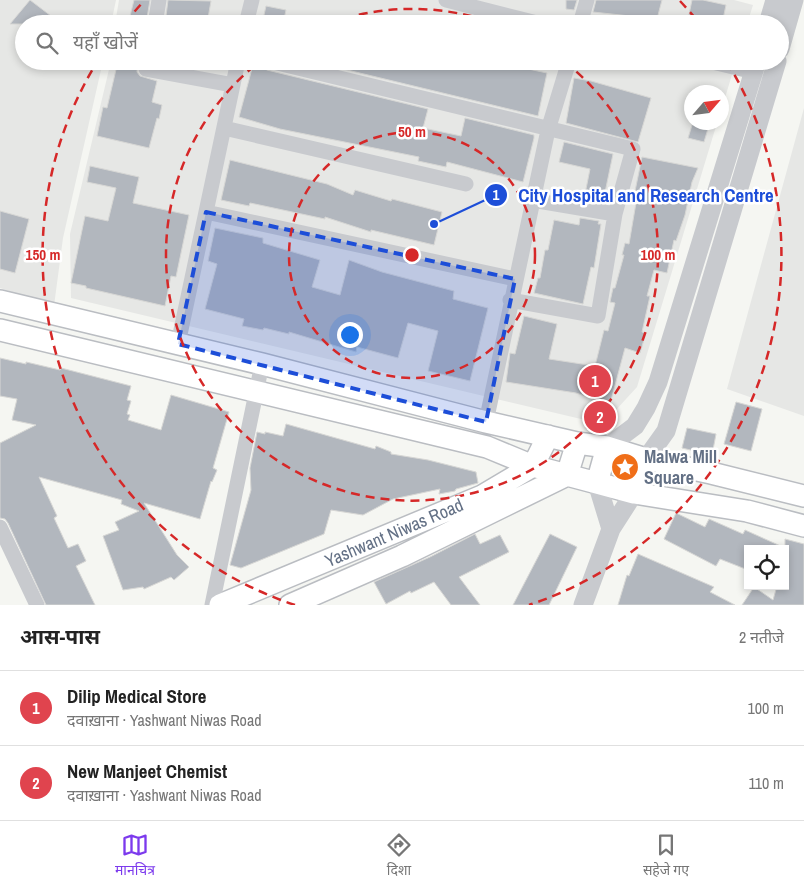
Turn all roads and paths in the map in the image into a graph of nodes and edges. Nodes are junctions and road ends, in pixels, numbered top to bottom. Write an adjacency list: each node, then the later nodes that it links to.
1 (159, 0): 7 (street)
2 (252, 0): 8 (street)
3 (446, 0): 9 (street)
4 (587, 0): 10 (street)
5 (775, 0): 11 (street)
6 (794, 0): 12 (street)
7 (156, 15)
8 (248, 15)
9 (505, 15)
10 (583, 15)
11 (771, 15)
12 (789, 18)
13 (151, 70): 19 (street)
14 (236, 70): 19 (street)
15 (306, 70): 21 (street)
16 (566, 70): 21 (street)
17 (754, 70): 36 (street)
18 (774, 70): 37 (street)
19 (233, 85): 20 (street)
20 (224, 128): 22 (street); 24 (street)
21 (548, 130): 23 (street); 25 (street)
22 (466, 184)
23 (532, 200): 25 (street); 26 (street)
24 (206, 212): 26 (street); 30 (street)
25 (615, 214): 27 (street)
26 (515, 279): 27 (street)
27 (510, 300): 33 (street)
28 (0, 301): 30 (main road)
29 (0, 330): 32 (main road)
30 (178, 344): 31 (main road)
31 (262, 364): 32 (street); 33 (main road)
32 (257, 392): 38 (main road); 47 (street)
33 (486, 422): 34 (main road)
34 (548, 436): 35 (main road); 38 (main road)
35 (578, 443): 36 (main road); 39 (main road)
36 (607, 447): 37 (main road); 40 (main road)
37 (646, 459): 41 (main road); 42 (main road)
38 (534, 466): 39 (main road); 48 (main road, Yashwant Niwas Road)
39 (567, 475): 40 (main road); 49 (main road, Yashwant Niwas Road)
40 (597, 484): 41 (main road); 44 (street)
41 (634, 493): 43 (main road); 44 (street)
42 (804, 496)
43 (804, 526)
44 (611, 529): 50 (street)
45 (1, 531): 46 (street)
46 (37, 605)
47 (212, 605)
48 (220, 605)
49 (290, 605)
50 (583, 605)

